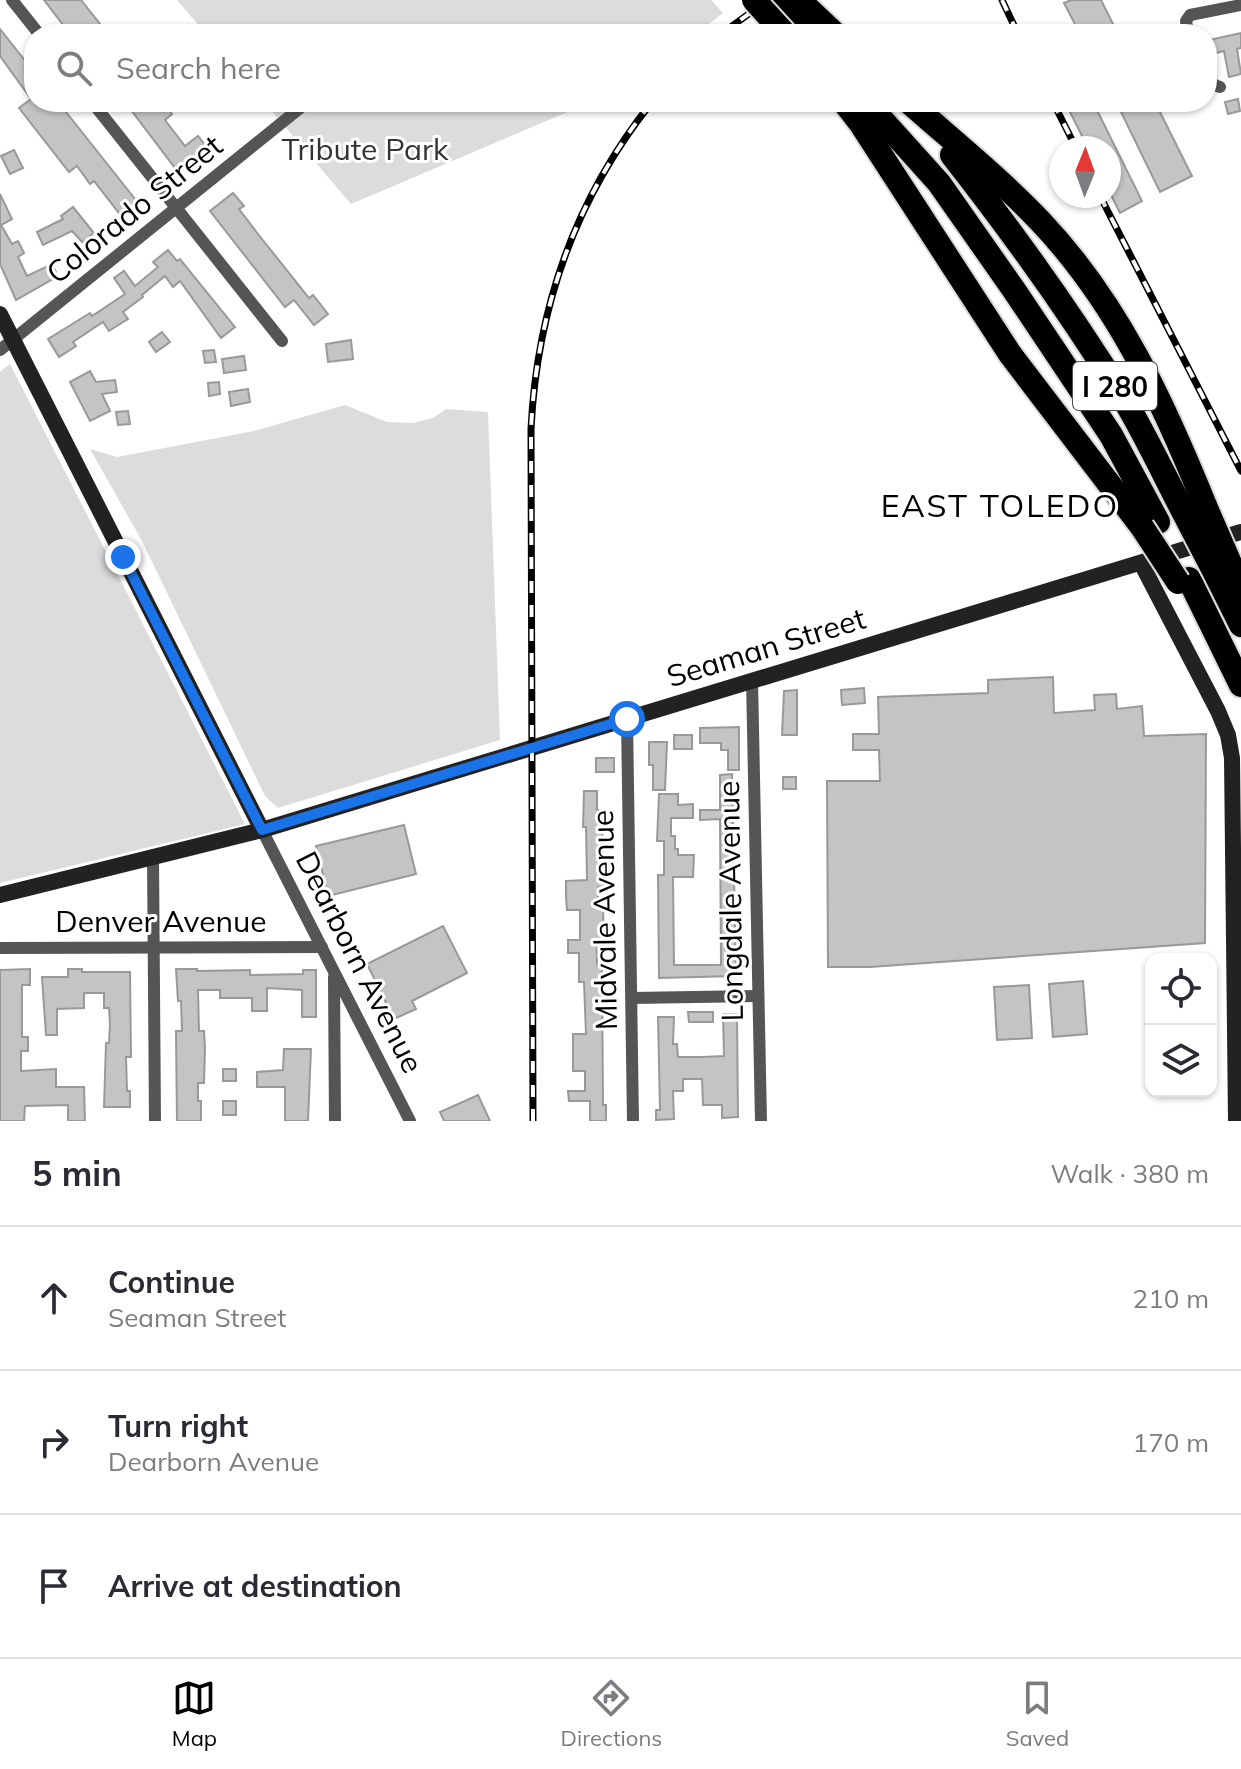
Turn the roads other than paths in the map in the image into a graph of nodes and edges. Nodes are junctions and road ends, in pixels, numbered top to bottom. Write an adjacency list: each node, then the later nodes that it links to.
1 (12, 0): 6 (street)
2 (754, 0): 7 (highway, bridge)
3 (770, 0): 5 (highway)
4 (1241, 5): 9 (street)
5 (805, 12): 8 (highway)
6 (31, 24)
7 (776, 24)
8 (822, 24)
9 (1186, 24)
10 (1217, 86): 11 (street)
11 (1220, 87)
12 (100, 112): 18 (street)
13 (295, 112): 18 (street, Colorado Street)
14 (852, 112): 23 (highway)
15 (875, 112): 23 (highway, I 280)
16 (911, 112): 22 (highway, I 280)
17 (920, 112): 22 (highway)
18 (177, 209): 20 (street); 21 (street, Colorado Street)
19 (0, 314): 21 (street, Dearborn Avenue)
20 (282, 341)
21 (6, 345): 31 (street, Dearborn Avenue)
22 (1196, 512): 26 (highway, I 280, bridge)
23 (1150, 524): 29 (highway, I 280)
24 (1241, 532): 25 (street, Seaman Street)
25 (1141, 563): 28 (street, Seaman Street); 45 (street)
26 (1229, 575): 27 (highway, I 280)
27 (1241, 625)
28 (752, 679): 30 (street, Seaman Street); 38 (street, Longdale Avenue)
29 (1241, 685)
30 (627, 719): 31 (street, Seaman Street); 39 (street, Midvale Avenue)
31 (262, 830): 32 (street, Seaman Street); 35 (street, Dearborn Avenue)
32 (153, 857): 33 (street, Seaman Street); 34 (street)
33 (0, 895)
34 (154, 946): 35 (street, Denver Avenue); 36 (street, Denver Avenue); 40 (street)
35 (322, 947): 37 (street, Dearborn Avenue)
36 (0, 948)
37 (334, 974): 41 (street); 42 (street, Dearborn Avenue)
38 (758, 996): 39 (street); 44 (street, Longdale Avenue)
39 (632, 998): 43 (street, Midvale Avenue)
40 (155, 1121)
41 (335, 1121)
42 (410, 1121)
43 (633, 1121)
44 (761, 1121)
45 (1236, 1121)

